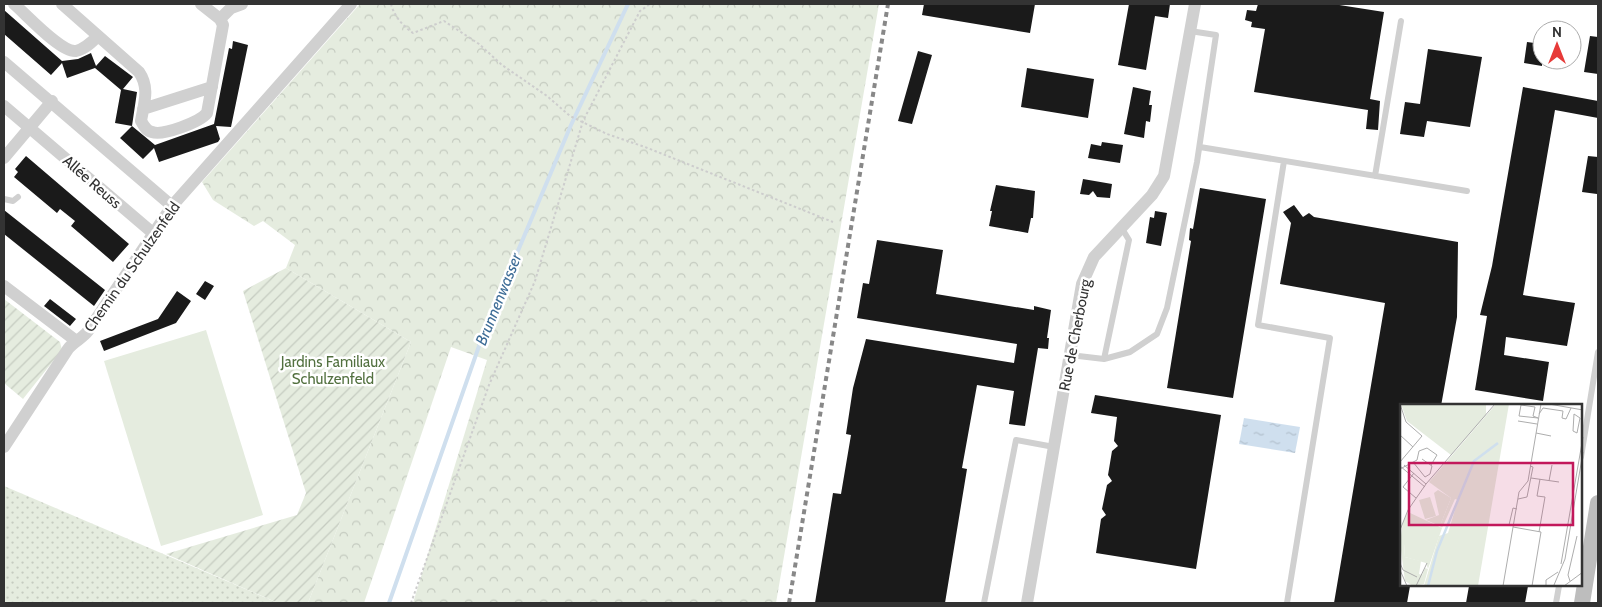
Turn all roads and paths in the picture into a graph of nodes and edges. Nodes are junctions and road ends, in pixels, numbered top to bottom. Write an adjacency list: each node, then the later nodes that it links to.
1 (14, 4): 12 (street)
2 (62, 4): 12 (street)
3 (201, 4): 9 (street)
4 (242, 4): 9 (street)
5 (351, 4): 27 (street, Chemin du Schulzenfeld)
6 (391, 4): 18 (path)
7 (650, 4): 18 (path)
8 (1194, 4): 11 (street, Rue de Cherbourg)
9 (220, 19): 14 (street)
10 (1401, 21): 23 (lane)
11 (1190, 31): 20 (lane); 29 (street, Rue de Cherbourg)
12 (98, 36): 17 (street)
13 (4, 62): 15 (street)
14 (212, 87): 17 (street); 17 (street)
15 (52, 102): 19 (street); 27 (street)
16 (4, 106): 19 (street, Allée Reuss)
17 (143, 109)
18 (583, 121): 28 (path); 41 (path)
19 (31, 128): 21 (street); 30 (street, Allée Reuss)
20 (1200, 146): 22 (lane); 35 (lane)
21 (4, 158)
22 (1284, 161): 23 (lane); 44 (lane)
23 (1375, 176): 24 (lane)
24 (1466, 191)
25 (18, 197): 26 (lane)
26 (4, 199)
27 (172, 206): 30 (street, Chemin du Schulzenfeld)
28 (833, 222)
29 (1121, 227): 34 (street, Rue de Cherbourg); 35 (lane)
30 (154, 234): 32 (street, Chemin du Schulzenfeld)
31 (4, 286): 32 (street)
32 (75, 340): 36 (street, Chemin du Schulzenfeld)
33 (1598, 352): 38 (lane)
34 (1070, 355): 35 (lane); 37 (street, Rue de Cherbourg)
35 (1104, 359)
36 (4, 447)
37 (1054, 447): 42 (lane); 43 (street, Rue de Cherbourg)
38 (1582, 451)
39 (1598, 503): 46 (main road)
40 (1559, 587): 45 (lane)
41 (411, 603)
42 (984, 603)
43 (1027, 603)
44 (1287, 603)
45 (1556, 603)
46 (1582, 603)

